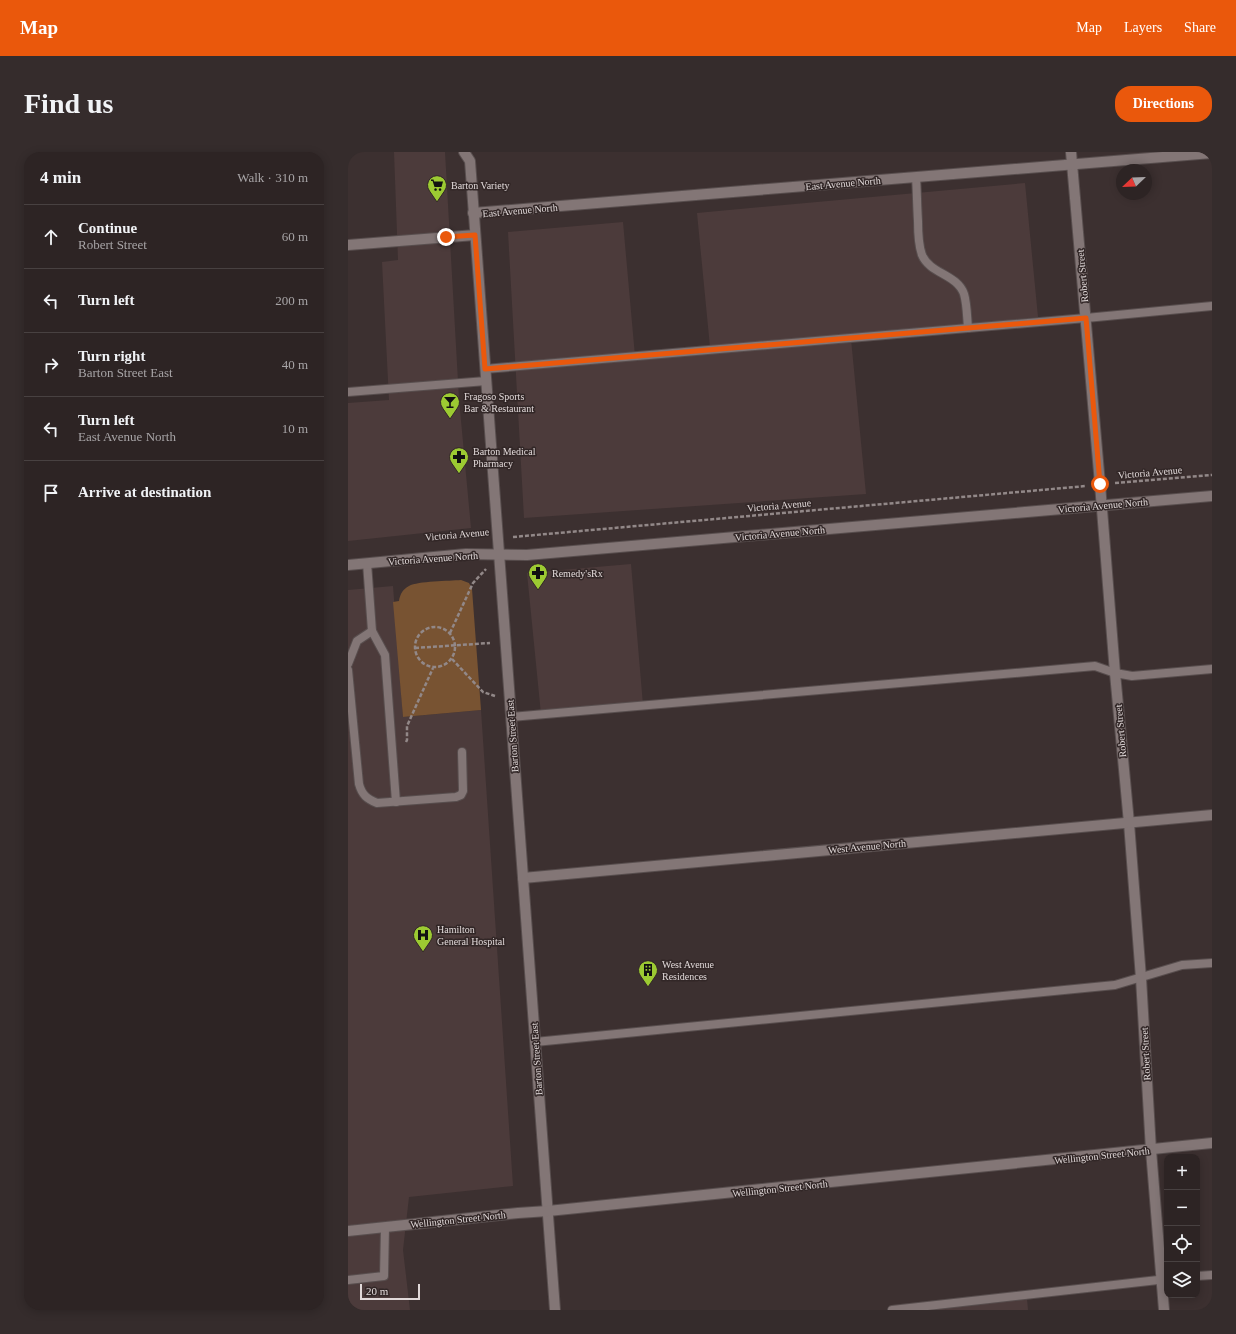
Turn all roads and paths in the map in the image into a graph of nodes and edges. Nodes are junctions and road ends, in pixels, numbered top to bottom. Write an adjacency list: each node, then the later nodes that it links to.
1 (464, 152): 4 (main road, Barton Street East)
2 (1071, 152): 5 (main road, Robert Street)
3 (1212, 153): 5 (main road, East Avenue North)
4 (472, 157): 7 (main road, Barton Street East)
5 (1072, 165): 6 (main road, East Avenue North); 11 (main road, Robert Street)
6 (916, 177): 7 (main road, East Avenue North); 12 (lane)
7 (473, 213): 8 (main road, Barton Street East)
8 (475, 235): 9 (main road); 13 (main road, Barton Street East)
9 (348, 245)
10 (1212, 306): 11 (lane)
11 (1086, 318): 12 (lane); 17 (main road, Robert Street)
12 (968, 328): 13 (lane)
13 (485, 369): 14 (main road, Barton Street East)
14 (486, 381): 15 (lane); 20 (main road, Barton Street East)
15 (348, 392)
16 (1212, 475): 17 (path, Victoria Avenue)
17 (1100, 484): 19 (main road, Robert Street); 20 (path, Victoria Avenue)
18 (1212, 496): 19 (main road, Victoria Avenue North)
19 (1101, 506): 21 (main road, Victoria Avenue North); 33 (main road, Robert Street)
20 (498, 538): 21 (main road, Barton Street East)
21 (499, 555): 22 (main road, Victoria Avenue North); 25 (path); 26 (main road, Barton Street East)
22 (367, 563): 23 (main road, Victoria Avenue North); 24 (lane)
23 (348, 565)
24 (372, 631): 30 (lane); 37 (lane)
25 (450, 633): 27 (path); 28 (path)
26 (505, 642): 27 (path); 34 (main road, Barton Street East)
27 (456, 645): 28 (path); 29 (path)
28 (415, 648): 29 (path)
29 (452, 659): 34 (path)
30 (348, 664)
31 (1212, 669): 33 (lane)
32 (348, 670): 37 (lane)
33 (1115, 673): 35 (lane); 39 (main road, Robert Street)
34 (510, 700): 35 (main road, Barton Street East)
35 (511, 717): 40 (main road, Barton Street East)
36 (462, 752): 37 (lane)
37 (396, 802)
38 (1212, 815): 39 (main road, West Avenue North)
39 (1129, 823): 40 (main road, West Avenue North); 42 (main road, Robert Street)
40 (523, 878): 43 (main road, Barton Street East)
41 (1212, 963): 42 (lane)
42 (1141, 978): 43 (lane); 45 (main road, Robert Street)
43 (535, 1042): 46 (main road, Barton Street East)
44 (1212, 1143): 45 (main road, Wellington Street North)
45 (1151, 1150): 46 (main road, Wellington Street North); 52 (main road, Robert Street)
46 (548, 1211): 47 (main road, Wellington Street North); 54 (main road, Barton Street East)
47 (385, 1227): 48 (main road, Wellington Street North); 51 (lane)
48 (348, 1231)
49 (1212, 1275): 50 (lane)
50 (1200, 1276)
51 (348, 1280)
52 (1164, 1280): 55 (lane)
53 (1164, 1298): 56 (main road, Robert Street)
54 (555, 1310)
55 (892, 1310)
56 (1164, 1310)

